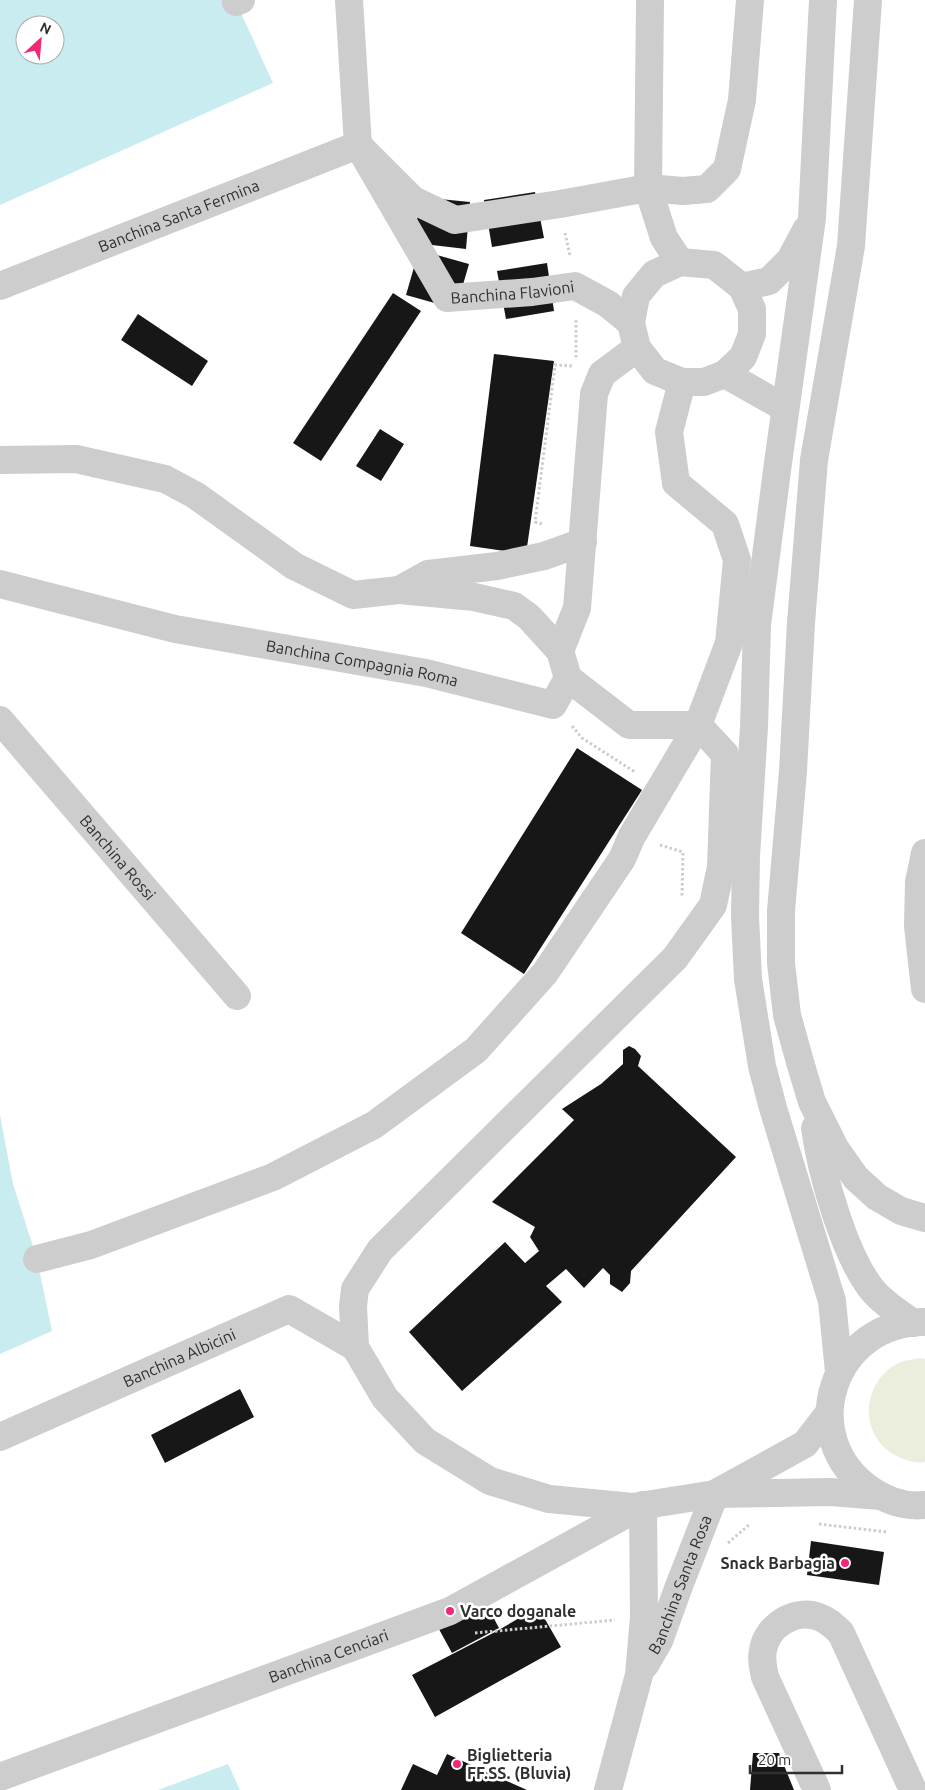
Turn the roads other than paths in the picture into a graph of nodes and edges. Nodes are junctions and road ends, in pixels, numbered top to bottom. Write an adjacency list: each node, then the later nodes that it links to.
1 (349, 0): 6 (lane, Banchina Flavioni)
2 (650, 0): 7 (lane)
3 (750, 0): 7 (lane)
4 (823, 0): 8 (lane)
5 (868, 0): 27 (lane)
6 (358, 145): 7 (lane); 10 (lane, Banchina Santa Fermina); 12 (lane, Banchina Flavioni)
7 (648, 188): 9 (lane)
8 (812, 218): 11 (lane); 15 (lane)
9 (680, 262): 11 (lane); 12 (lane)
10 (0, 286)
11 (742, 287): 13 (lane)
12 (634, 336): 14 (lane, Banchina Flavioni); 17 (lane)
13 (725, 374): 14 (lane, Banchina Flavioni); 15 (lane)
14 (682, 382): 23 (lane)
15 (785, 408): 32 (lane)
16 (0, 460): 19 (lane)
17 (583, 542): 19 (lane); 20 (lane)
18 (0, 584): 21 (lane, Banchina Compagnia Roma)
19 (400, 590): 20 (lane)
20 (560, 652): 21 (lane)
21 (568, 678): 23 (lane)
22 (0, 720): 26 (lane, Banchina Rossi)
23 (698, 725): 29 (lane); 31 (lane)
24 (925, 853): 25 (lane)
25 (925, 990)
26 (237, 996)
27 (812, 1102): 28 (lane); 30 (lane)
28 (925, 1218)
29 (37, 1259)
30 (922, 1322): 32 (lane)
31 (355, 1347): 34 (lane, Banchina Albicini); 37 (lane)
32 (839, 1372): 33 (lane)
33 (829, 1413): 35 (lane); 36 (lane)
34 (0, 1437)
35 (715, 1494): 36 (lane); 37 (lane); 39 (lane, Banchina Santa Rosa)
36 (881, 1496): 38 (lane)
37 (643, 1505): 39 (lane, Banchina Santa Rosa); 40 (lane, Banchina Cenciari)
38 (922, 1506)
39 (639, 1675): 41 (lane, Banchina Santa Rosa)
40 (0, 1777)
41 (608, 1790)
42 (818, 1790): 43 (lane)
43 (913, 1790)

